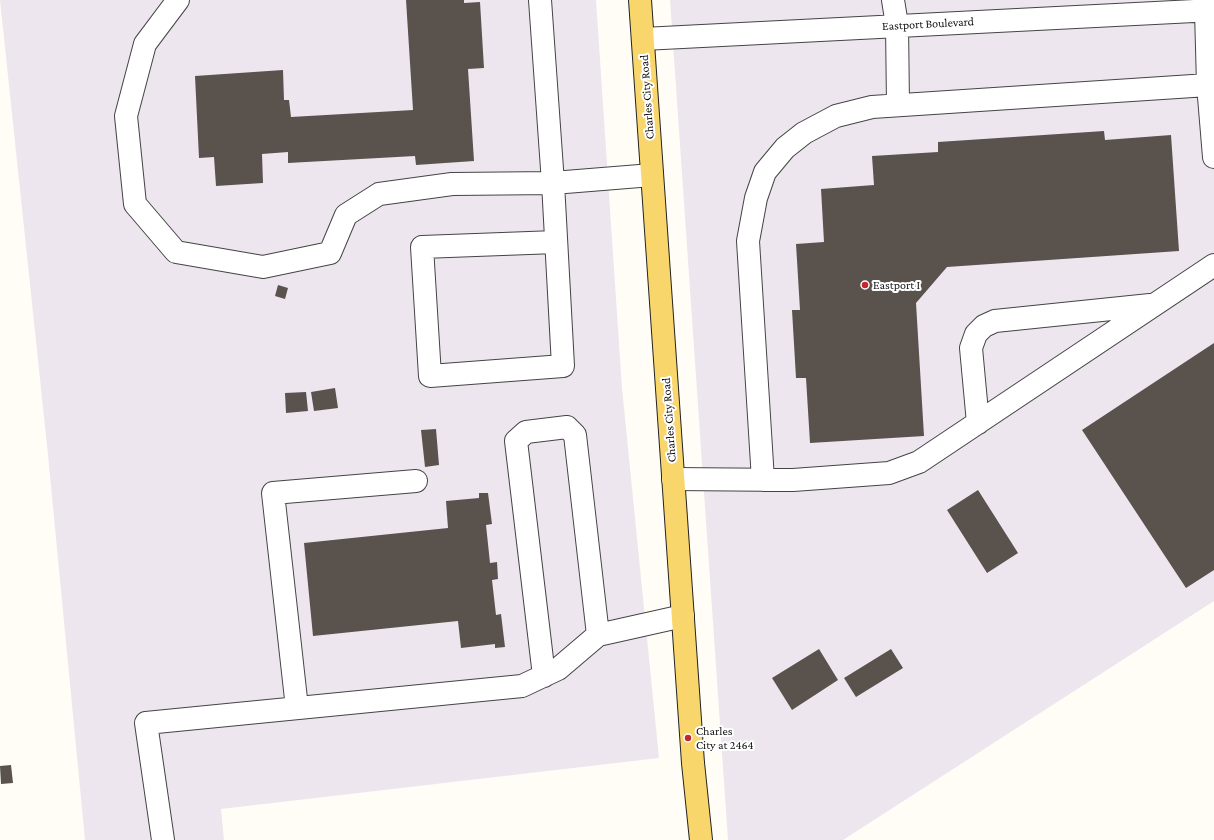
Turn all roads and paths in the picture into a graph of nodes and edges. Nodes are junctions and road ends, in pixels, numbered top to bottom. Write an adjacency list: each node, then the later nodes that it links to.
1 (178, 0): 12 (street)
2 (540, 0): 12 (street)
3 (640, 0): 7 (main road, Charles City Road)
4 (893, 0): 6 (street)
5 (1210, 11): 6 (street, Eastport Boulevard); 8 (street)
6 (897, 25): 7 (street, Eastport Boulevard); 9 (street)
7 (642, 39): 11 (main road, Charles City Road)
8 (1208, 85): 9 (street); 10 (street)
9 (898, 105): 18 (street)
10 (1214, 157)
11 (652, 175): 12 (street); 17 (main road, Charles City Road)
12 (553, 183): 13 (street)
13 (556, 242): 13 (street)
14 (1214, 264): 15 (street)
15 (1154, 305): 16 (street); 16 (street)
16 (978, 423): 18 (street)
17 (674, 480): 18 (street); 20 (main road, Charles City Road)
18 (763, 480)
19 (416, 481): 23 (street)
20 (683, 616): 21 (street); 25 (main road, Charles City Road)
21 (598, 635): 22 (street); 22 (street)
22 (544, 676): 23 (street)
23 (298, 708): 24 (street)
24 (163, 840)
25 (701, 840)

